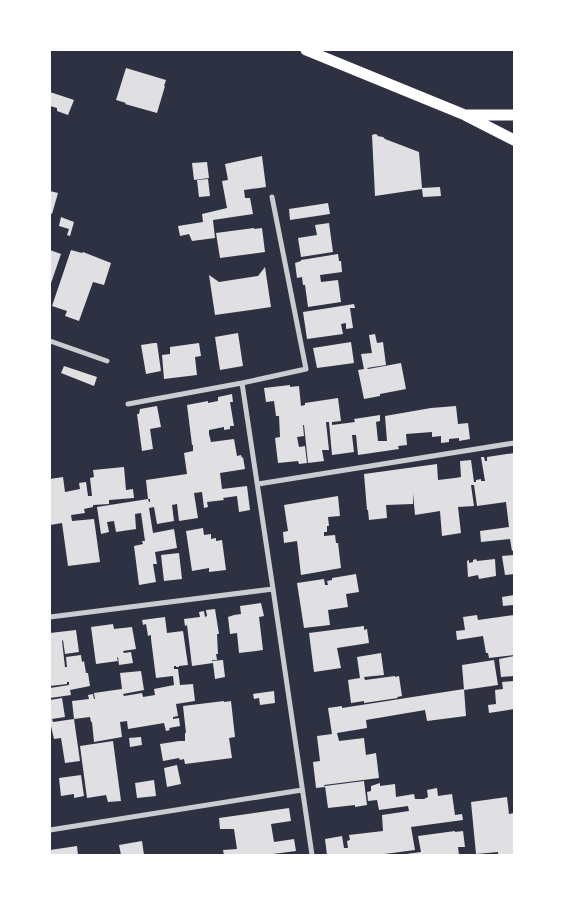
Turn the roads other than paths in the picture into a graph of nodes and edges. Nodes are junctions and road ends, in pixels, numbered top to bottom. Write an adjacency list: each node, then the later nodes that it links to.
1 (306, 50): 2 (main road)
2 (465, 115): 3 (main road); 4 (main road)
3 (514, 115)
4 (514, 140)
5 (272, 197): 8 (street)
6 (50, 341): 7 (street)
7 (106, 361)
8 (242, 383): 9 (street); 11 (street)
9 (128, 404)
10 (514, 443): 11 (street)
11 (258, 484): 12 (street)
12 (274, 589): 13 (street); 14 (street)
13 (50, 617)
14 (302, 790): 15 (street); 16 (street)
15 (50, 830)
16 (312, 855)

